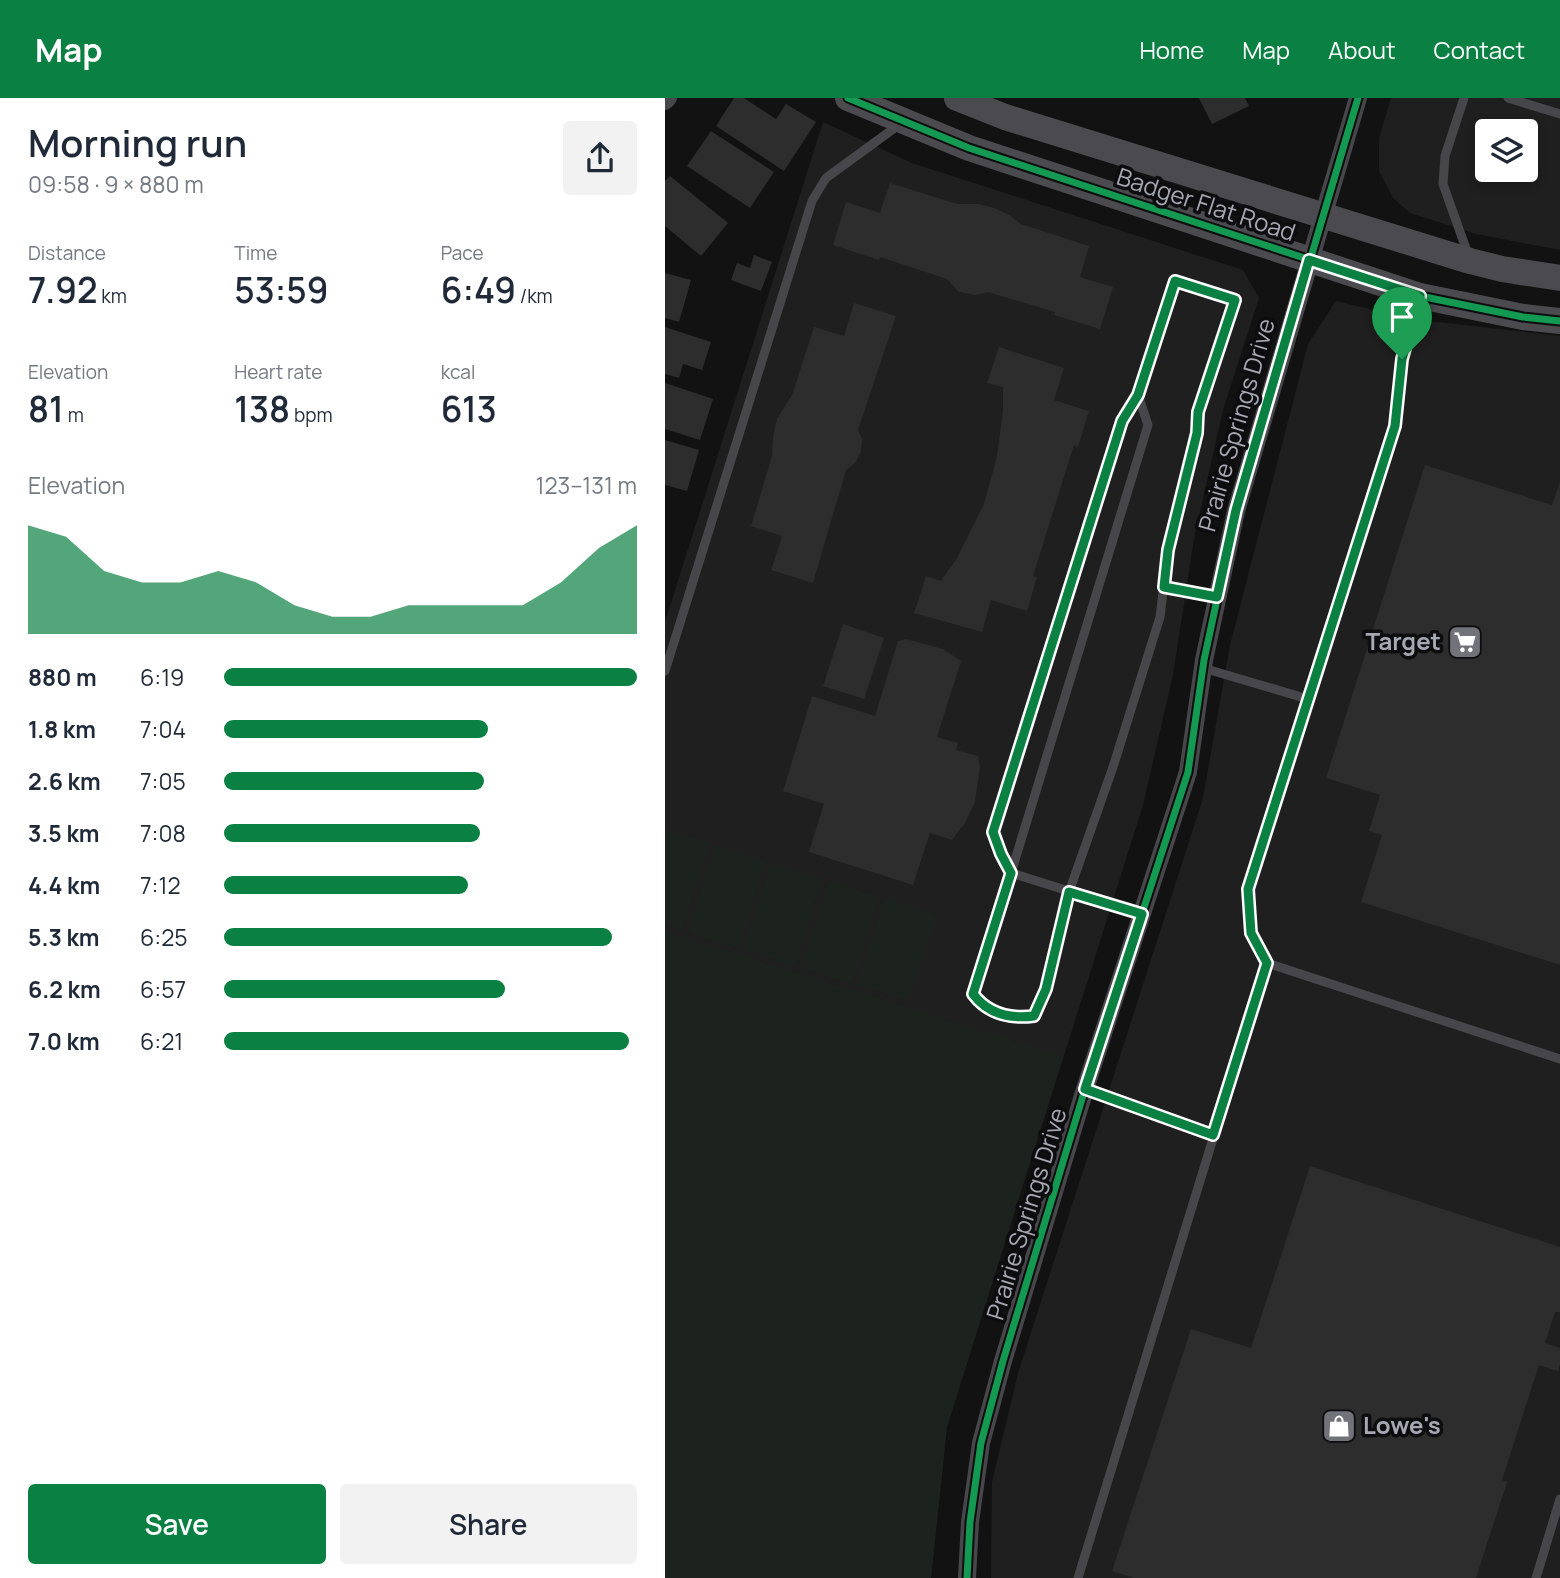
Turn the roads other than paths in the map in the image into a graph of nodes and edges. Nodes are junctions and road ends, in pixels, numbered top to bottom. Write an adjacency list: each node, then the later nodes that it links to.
1 (848, 98): 7 (street, Badger Flat Road)
2 (957, 98): 8 (street, Badger Flat Road)
3 (1358, 98): 8 (street, Prairie Springs Drive)
4 (1464, 98): 10 (lane)
5 (1508, 98): 6 (lane)
6 (1560, 114)
7 (904, 122): 9 (street, Badger Flat Road); 18 (lane)
8 (1322, 216): 9 (street, Prairie Springs Drive); 10 (street, Badger Flat Road)
9 (1309, 260): 12 (street, Badger Flat Road); 16 (street, Prairie Springs Drive)
10 (1470, 261): 11 (street, Badger Flat Road)
11 (1560, 278)
12 (1420, 296): 13 (street, Badger Flat Road); 19 (lane)
13 (1560, 321)
14 (1138, 395): 15 (lane); 20 (lane); 20 (lane)
15 (1164, 587): 16 (lane); 21 (lane)
16 (1217, 597): 17 (street, Prairie Springs Drive)
17 (1203, 668): 19 (lane); 22 (street, Prairie Springs Drive)
18 (665, 671)
19 (1308, 699): 23 (lane)
20 (1011, 873): 21 (lane); 21 (lane)
21 (1069, 892): 22 (lane)
22 (1142, 914): 25 (street, Prairie Springs Drive)
23 (1267, 963): 24 (lane); 26 (lane)
24 (1560, 1059)
25 (1085, 1089): 26 (lane); 28 (street, Prairie Springs Drive)
26 (1213, 1135): 29 (lane)
27 (1560, 1499): 30 (lane)
28 (967, 1578)
29 (1078, 1578)
30 (1536, 1578)

